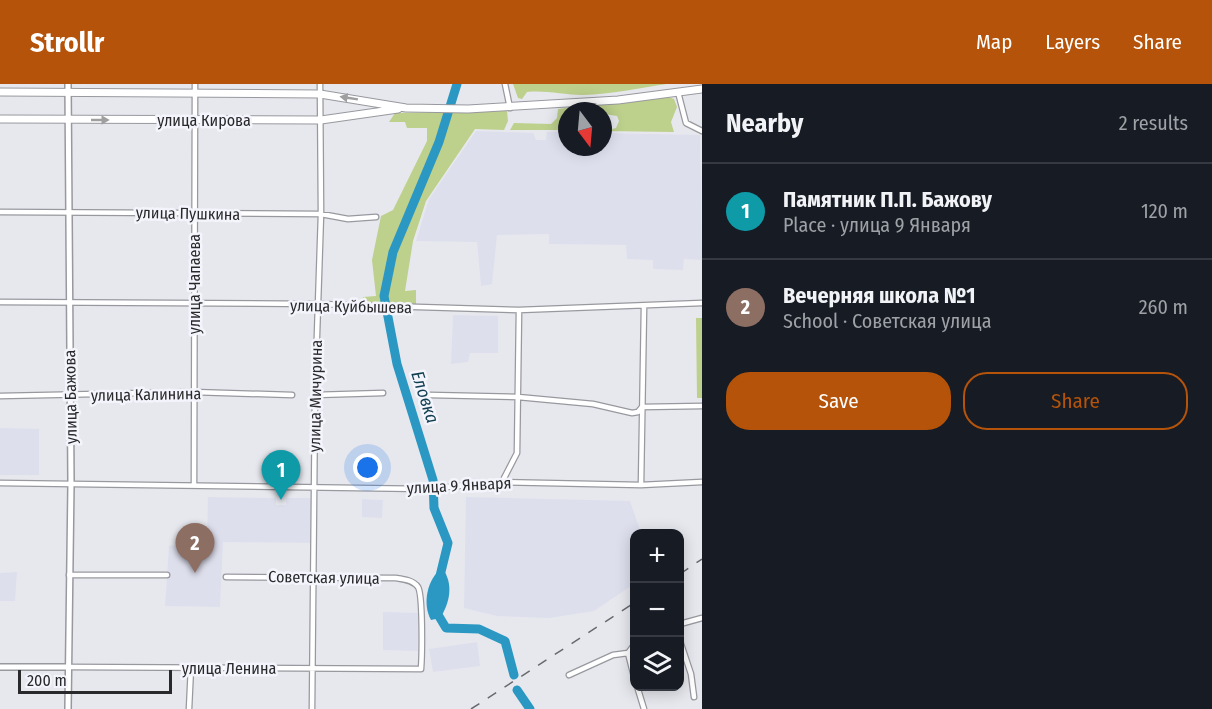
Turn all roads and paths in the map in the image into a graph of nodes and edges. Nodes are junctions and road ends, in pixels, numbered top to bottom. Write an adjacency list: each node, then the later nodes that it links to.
1 (68, 84): 8 (street, улица Бажова)
2 (195, 84): 9 (street, улица Чапаева)
3 (320, 84): 10 (street, улица Мичурина)
4 (505, 84): 12 (street)
5 (702, 89): 7 (main road, улица Кирова)
6 (0, 92): 8 (main road, улица Кирова)
7 (678, 92): 12 (main road, улица Кирова); 17 (street)
8 (68, 93): 9 (main road, улица Кирова); 14 (street, улица Бажова)
9 (195, 94): 10 (main road, улица Кирова); 15 (street, улица Чапаева)
10 (320, 94): 11 (main road, улица Кирова, one-way to 10); 16 (street, улица Мичурина)
11 (406, 108): 12 (main road, улица Кирова); 16 (main road, улица Кирова)
12 (510, 108)
13 (0, 119): 14 (main road, улица Кирова)
14 (68, 120): 15 (main road, улица Кирова, one-way to 15); 18 (street, улица Бажова)
15 (195, 120): 16 (main road, улица Кирова); 20 (street, улица Чапаева)
16 (321, 120): 21 (street, улица Мичурина)
17 (702, 130)
18 (68, 211): 19 (street, улица Пушкина); 20 (street, улица Пушкина); 24 (street, улица Бажова)
19 (0, 212)
20 (195, 213): 21 (street, улица Пушкина); 26 (street, улица Чапаева)
21 (321, 214): 22 (street, улица Пушкина); 27 (street, улица Мичурина)
22 (376, 217)
23 (0, 302): 24 (street, улица Куйбышева)
24 (68, 303): 26 (street, улица Куйбышева); 32 (street, улица Бажова)
25 (702, 303): 28 (street, улица Куйбышева)
26 (195, 304): 27 (street, улица Куйбышева); 30 (street, улица Чапаева)
27 (318, 304): 29 (street, улица Куйбышева); 34 (street, улица Мичурина)
28 (644, 307): 29 (street, улица Куйбышева); 38 (street)
29 (519, 310): 37 (street)
30 (193, 392): 32 (street, улица Калинина); 33 (street, улица Калинина); 45 (street, улица Чапаева)
31 (383, 393): 34 (street)
32 (70, 395): 35 (street, улица Калинина); 43 (street, улица Бажова)
33 (292, 395)
34 (315, 395): 46 (street, улица Мичурина)
35 (0, 396)
36 (430, 396): 37 (street)
37 (518, 397): 38 (street); 40 (street)
38 (642, 406): 39 (street); 44 (street)
39 (702, 406)
40 (502, 482): 44 (street, улица 9 Января); 46 (street, улица 9 Января)
41 (702, 482): 44 (street, улица 9 Января)
42 (0, 483): 43 (street, улица 9 Января)
43 (71, 483): 45 (street, улица 9 Января); 47 (street, улица Бажова)
44 (640, 484)
45 (194, 485): 46 (street, улица 9 Января)
46 (314, 487): 50 (street, улица Мичурина)
47 (69, 575): 48 (street); 58 (street, улица Бажова)
48 (167, 575)
49 (226, 577): 50 (street, Советская улица)
50 (314, 577): 60 (street, улица Мичурина); 61 (street, Советская улица)
51 (702, 618): 52 (street)
52 (684, 623)
53 (630, 650): 54 (street)
54 (628, 653): 56 (street); 62 (street)
55 (684, 653): 64 (street)
56 (630, 661)
57 (0, 667): 58 (street, улица Ленина)
58 (68, 667): 59 (street, улица Ленина); 65 (street, улица Бажова)
59 (191, 667): 60 (street, улица Ленина); 66 (street)
60 (313, 669): 61 (street, улица Ленина); 67 (street, улица Мичурина)
61 (421, 669)
62 (569, 675)
63 (638, 691): 68 (street)
64 (694, 698)
65 (68, 709)
66 (189, 709)
67 (312, 709)
68 (644, 709)

